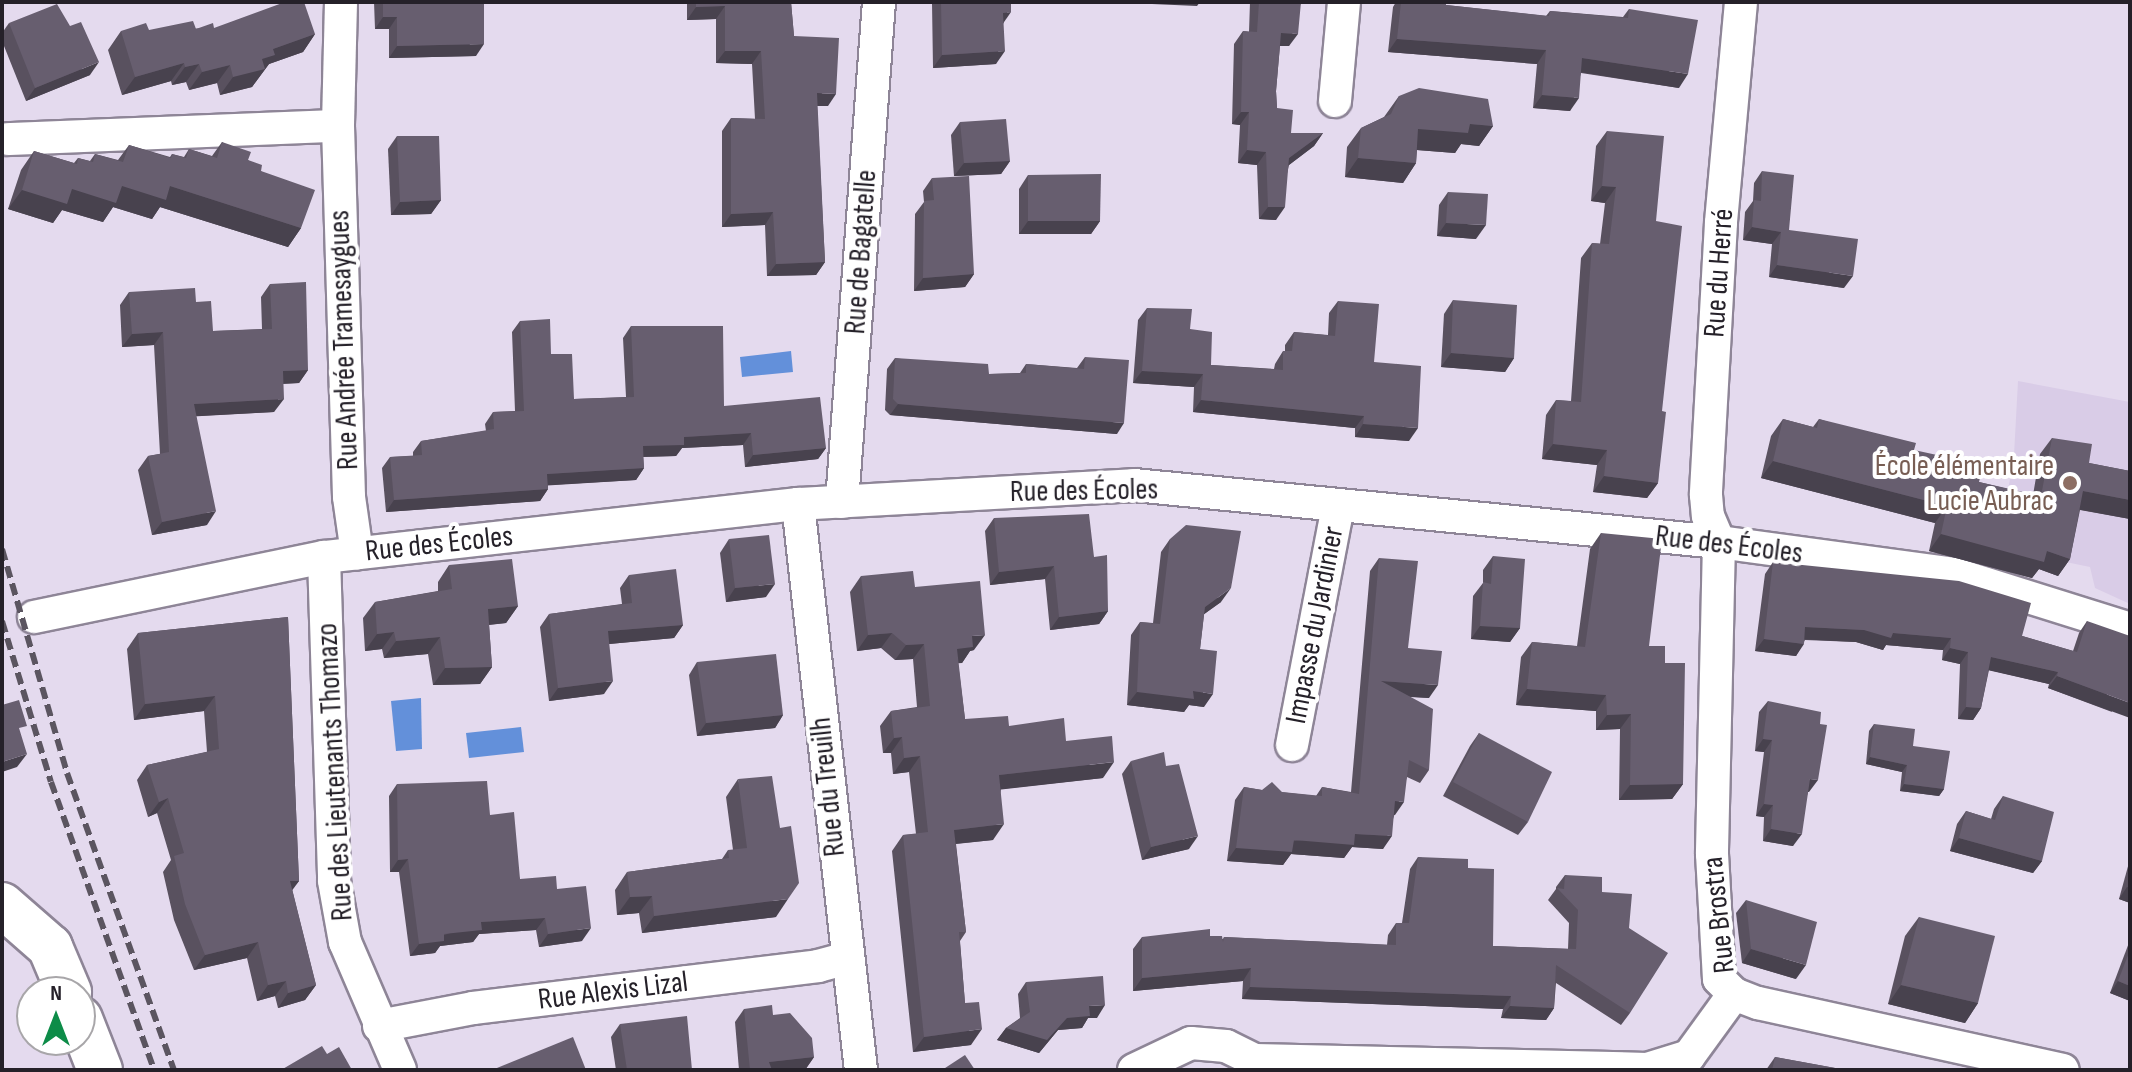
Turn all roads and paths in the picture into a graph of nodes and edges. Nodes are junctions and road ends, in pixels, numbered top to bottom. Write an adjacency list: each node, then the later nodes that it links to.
1 (341, 2): 6 (street, Rue Andrée Tramesaygues)
2 (879, 2): 8 (street, Rue de Bagatelle)
3 (1344, 2): 5 (street)
4 (1741, 2): 11 (street, Rue du Herré)
5 (1335, 101)
6 (338, 126): 7 (street); 12 (street, Rue Andrée Tramesaygues)
7 (8, 139)
8 (842, 502): 9 (street, Rue des Écoles); 10 (street, Rue des Écoles)
9 (798, 504): 12 (street, Rue des Écoles); 18 (street, Rue du Treuilh)
10 (1338, 505): 11 (street, Rue des Écoles); 16 (street, Impasse du Jardinier)
11 (1719, 542): 15 (street, Rue des Écoles); 20 (street, Rue Brostra)
12 (357, 553): 13 (street, Rue des Écoles)
13 (324, 557): 14 (street, Rue des Écoles); 21 (street, Rue des Lieutenants Thomazo)
14 (34, 617)
15 (2130, 629)
16 (1292, 745)
17 (2, 905): 19 (street)
18 (847, 958): 21 (street, Rue Alexis Lizal); 24 (street, Rue du Treuilh)
19 (62, 976)
20 (1734, 994): 22 (street); 26 (street, Rue Brostra)
21 (379, 1026): 23 (street, Rue des Lieutenants Thomazo)
22 (1257, 1065): 25 (street)
23 (400, 1070)
24 (861, 1070)
25 (1134, 1070)
26 (2063, 1070)

